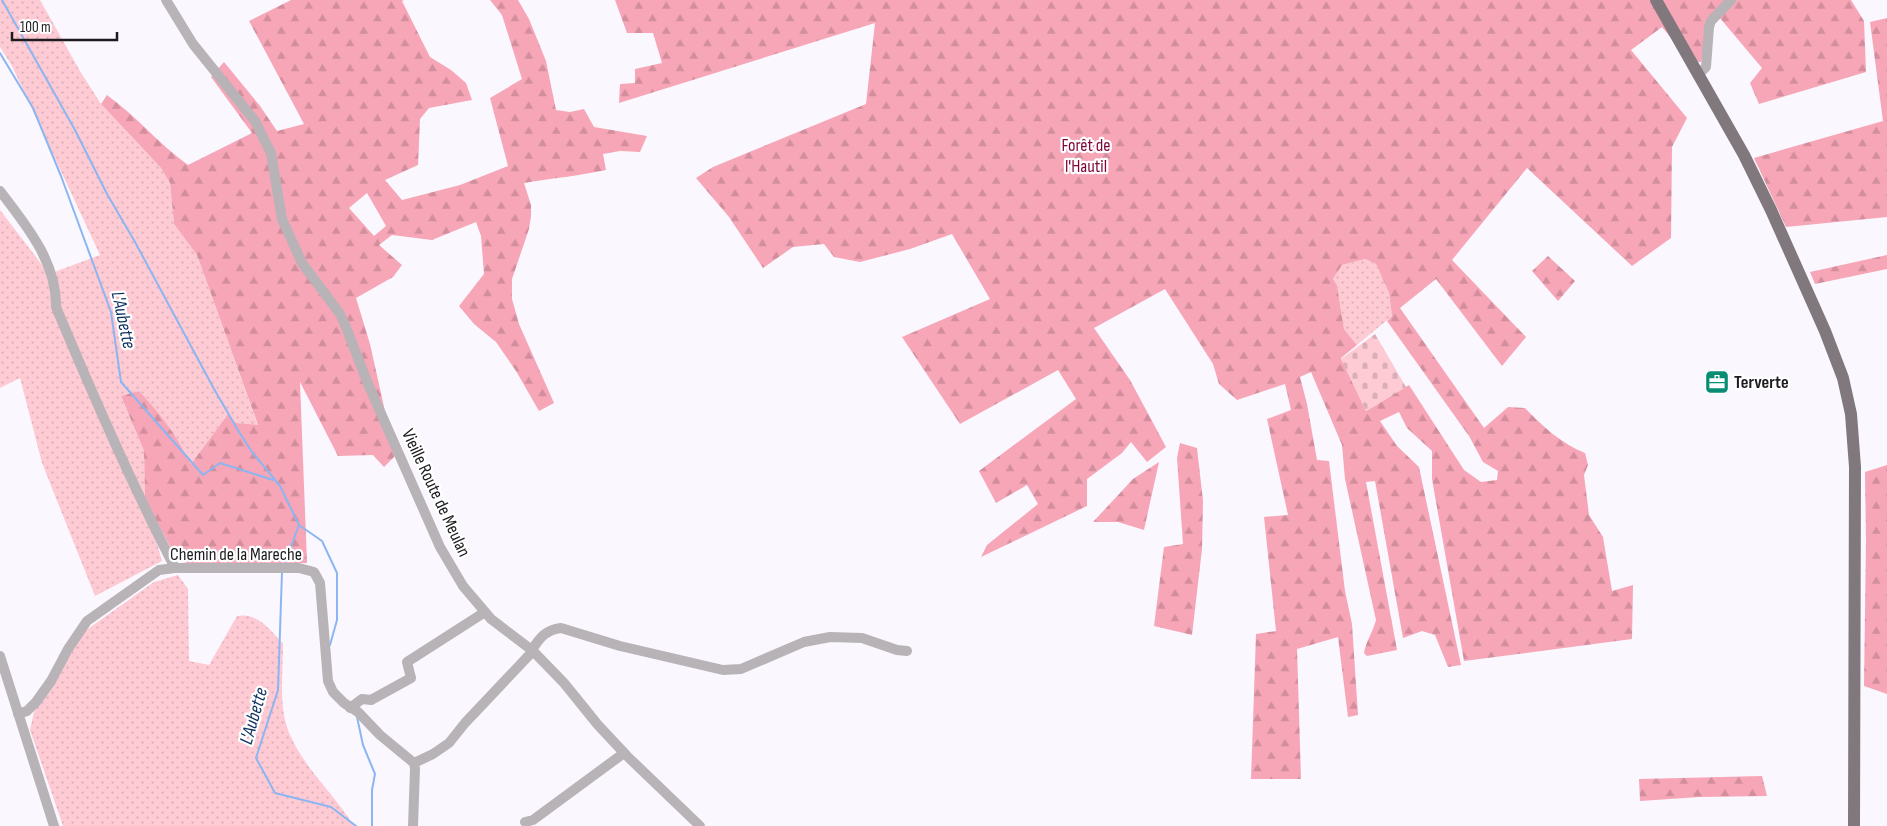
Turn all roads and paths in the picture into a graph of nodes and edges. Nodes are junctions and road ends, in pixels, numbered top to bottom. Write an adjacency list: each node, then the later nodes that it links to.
1 (166, 0): 7 (street, Vieille Route de Meulan)
2 (1656, 0): 4 (main road)
3 (1730, 0): 4 (street)
4 (1698, 75): 19 (main road)
5 (0, 191): 6 (street)
6 (175, 568): 11 (street, Chemin de la Mareche); 12 (street, Chemin de la Mareche)
7 (485, 612): 8 (street, Vieille Route de Meulan); 11 (street)
8 (532, 650): 9 (street); 13 (street, Vieille Route de Meulan); 14 (street)
9 (907, 651)
10 (0, 656): 12 (street)
11 (350, 708): 14 (street, Chemin de la Mareche)
12 (18, 714): 16 (street)
13 (624, 753): 15 (street); 18 (street, Vieille Route de Meulan)
14 (414, 763): 17 (street)
15 (525, 822)
16 (54, 826)
17 (413, 826)
18 (700, 826)
19 (1854, 826)

